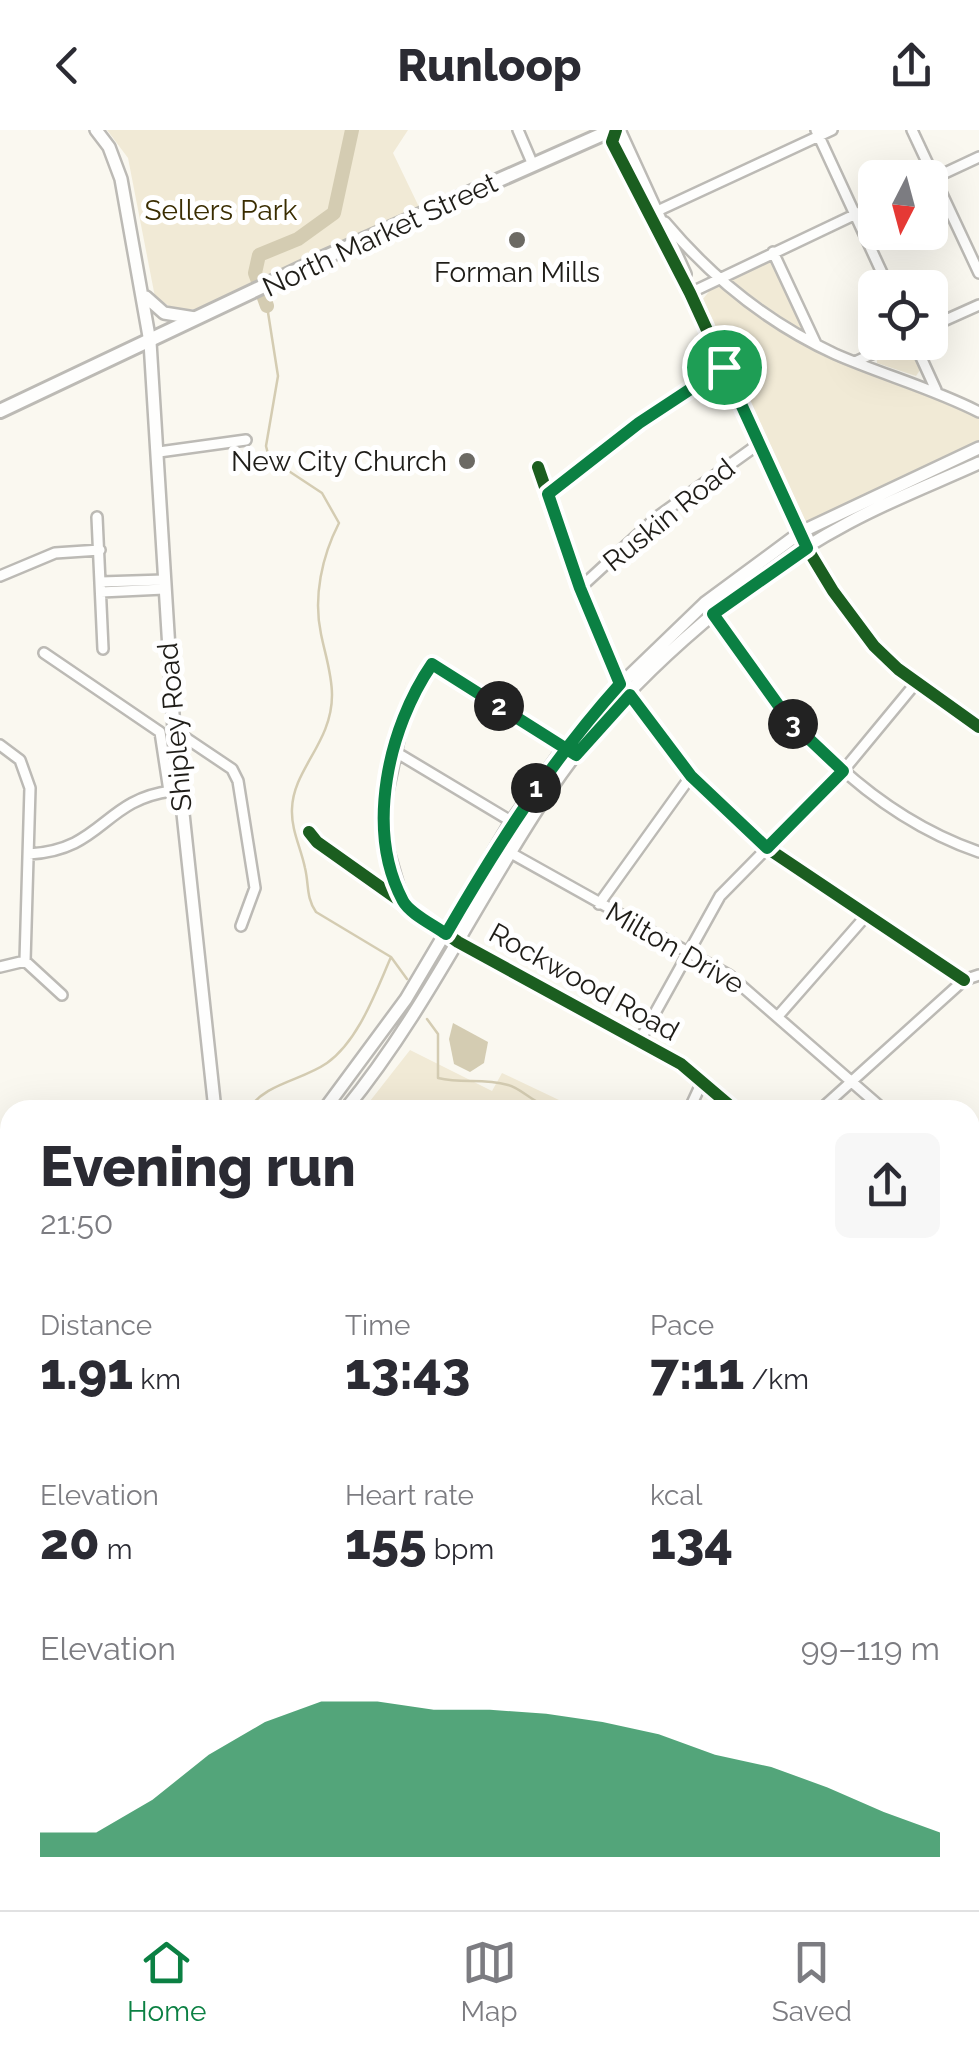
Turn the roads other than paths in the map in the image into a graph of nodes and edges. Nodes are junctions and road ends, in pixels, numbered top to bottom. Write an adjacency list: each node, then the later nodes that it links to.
1 (96, 130): 19 (main road, Shipley Road)
2 (518, 130): 9 (street)
3 (615, 130): 9 (main road, North Market Street); 14 (main road)
4 (832, 130): 6 (street)
5 (912, 130): 8 (street)
6 (818, 133): 13 (street); 14 (street)
7 (979, 157): 10 (street)
8 (924, 160)
9 (533, 165): 22 (main road, North Market Street)
10 (948, 171)
11 (948, 210): 17 (street)
12 (858, 213): 13 (street)
13 (855, 214): 15 (street); 16 (street)
14 (657, 216): 18 (street); 20 (main road)
15 (772, 252): 18 (street); 25 (street)
16 (881, 270)
17 (979, 273)
18 (716, 278): 20 (street); 25 (street)
19 (144, 293): 22 (main road); 24 (main road, Shipley Road)
20 (690, 293): 29 (main road)
21 (979, 305): 23 (street)
22 (202, 317): 24 (main road, North Market Street)
23 (948, 320)
24 (150, 342): 31 (main road, North Market Street); 36 (main road, Shipley Road)
25 (817, 345): 28 (street)
26 (859, 360): 28 (street)
27 (922, 360): 30 (street)
28 (855, 362): 30 (street)
29 (724, 367): 34 (main road); 39 (street)
30 (936, 390): 32 (street)
31 (0, 411)
32 (979, 412)
33 (246, 440): 36 (street)
34 (760, 443): 41 (main road); 47 (street, Ruskin Road)
35 (979, 448): 41 (main road)
36 (159, 452): 45 (main road, Shipley Road)
37 (979, 463): 42 (main road)
38 (538, 467): 39 (street)
39 (548, 494): 47 (street)
40 (97, 517): 43 (street)
41 (801, 532): 42 (main road); 48 (main road)
42 (807, 548): 48 (main road); 52 (main road)
43 (100, 550): 44 (street); 46 (street)
44 (0, 576)
45 (164, 584): 46 (street); 55 (main road, Shipley Road)
46 (101, 587): 49 (street)
47 (580, 588): 51 (street)
48 (709, 608): 51 (main road); 53 (main road); 60 (street)
49 (103, 649)
50 (44, 653): 55 (street)
51 (620, 684): 53 (street); 57 (main road)
52 (915, 684): 54 (main road); 60 (street)
53 (630, 695): 59 (main road); 61 (street)
54 (979, 727)
55 (167, 731): 62 (main road, Shipley Road); 74 (street)
56 (0, 746): 70 (street)
57 (564, 748): 58 (street); 59 (street); 63 (main road)
58 (394, 751): 63 (street); 71 (street)
59 (576, 755): 64 (main road)
60 (843, 771): 67 (street); 69 (street)
61 (691, 776): 67 (street); 72 (street)
62 (174, 791): 70 (street); 87 (main road, Shipley Road)
63 (511, 822): 64 (street); 66 (main road)
64 (524, 829): 68 (main road)
65 (310, 832): 71 (street, Rockwood Road)
66 (498, 846): 68 (street, Milton Drive); 75 (main road)
67 (767, 848): 73 (street); 77 (street)
68 (510, 852): 72 (street, Milton Drive); 76 (main road)
69 (979, 852)
70 (29, 854): 78 (street)
71 (404, 904): 75 (street, Rockwood Road)
72 (599, 904): 77 (street, Milton Drive)
73 (865, 917): 81 (street); 83 (street)
74 (242, 926)
75 (446, 934): 76 (street, Rockwood Road); 88 (main road)
76 (458, 942): 84 (street, Rockwood Road); 89 (main road)
77 (688, 952): 83 (street, Milton Drive); 84 (street)
78 (24, 961): 79 (street); 82 (street)
79 (0, 967)
80 (979, 975): 81 (street)
81 (964, 980): 85 (street)
82 (62, 995)
83 (779, 1015): 85 (street, Milton Drive)
84 (640, 1040): 86 (street, Rockwood Road)
85 (852, 1081): 92 (street); 93 (street, Milton Drive)
86 (702, 1082): 90 (street); 91 (street, Rockwood Road)
87 (214, 1100)
88 (332, 1100)
89 (353, 1100)
90 (694, 1100)
91 (723, 1100)
92 (831, 1100)
93 (873, 1100)

